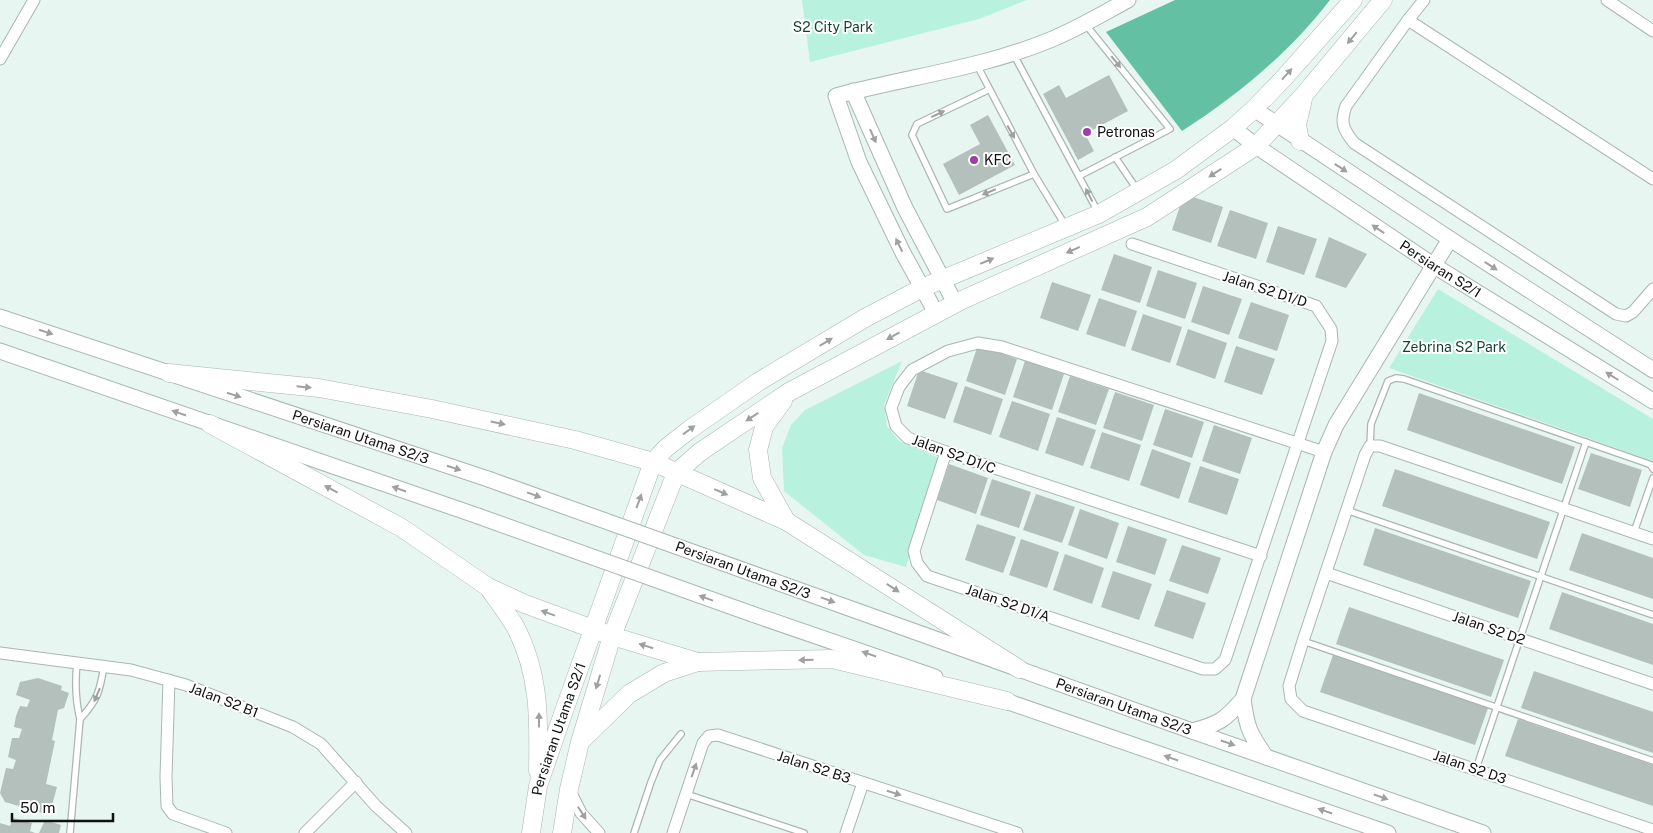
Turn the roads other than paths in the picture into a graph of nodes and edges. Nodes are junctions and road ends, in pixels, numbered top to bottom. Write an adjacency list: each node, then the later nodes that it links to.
1 (34, 0): 11 (street)
2 (1128, 0): 8 (main road)
3 (1352, 0): 16 (main road, one-way to 3)
4 (1383, 0): 15 (main road, one-way to 15)
5 (1424, 0): 7 (street)
6 (1607, 0): 9 (street)
7 (1408, 20): 24 (street); 33 (street)
8 (1085, 24): 10 (main road); 21 (lane, one-way to 21)
9 (1653, 31)
10 (1014, 53): 12 (main road); 23 (lane)
11 (0, 59)
12 (976, 63): 13 (lane); 14 (main road)
13 (988, 90): 22 (lane, one-way to 22); 22 (lane, one-way to 13)
14 (853, 91): 31 (main road, one-way to 31); 32 (main road, one-way to 14)
15 (1303, 96): 17 (main road); 19 (main road)
16 (1254, 110): 17 (main road); 18 (main road)
17 (1276, 126): 19 (main road); 20 (main road)
18 (1233, 128): 20 (main road, Persiaran S2/1); 25 (main road)
19 (1300, 141): 28 (main road, one-way to 28)
20 (1256, 146): 30 (main road, Persiaran S2/1, one-way to 20); 34 (main road, one-way to 34)
21 (1115, 157): 23 (lane); 25 (lane)
22 (1034, 174): 27 (lane)
23 (1079, 176): 26 (lane, one-way to 23)
24 (1653, 179)
25 (1139, 192): 26 (main road)
26 (1099, 214): 27 (main road)
27 (1067, 228): 31 (main road, one-way to 27)
28 (1450, 239): 30 (main road); 38 (main road, one-way to 38)
29 (1132, 244): 44 (street, Jalan S2 D1/D)
30 (1433, 266): 41 (main road, Persiaran S2/1, one-way to 30); 47 (main road)
31 (942, 280): 32 (main road); 34 (main road)
32 (922, 288): 35 (main road); 48 (main road, one-way to 32)
33 (1653, 289)
34 (954, 303): 35 (main road)
35 (936, 313): 40 (main road, one-way to 40)
36 (0, 317): 39 (main road, Persiaran Utama S2/3, one-way to 39)
37 (0, 351): 42 (main road, one-way to 37)
38 (1653, 370)
39 (168, 373): 48 (main road, one-way to 48); 70 (main road, Persiaran Utama S2/3, one-way to 70, bridge)
40 (789, 392): 50 (main road, one-way to 50); 54 (main road)
41 (1653, 402)
42 (210, 424): 60 (main road, one-way to 42); 75 (main road, one-way to 42, bridge)
43 (1586, 442): 45 (lane); 49 (lane); 52 (lane)
44 (1298, 444): 46 (street, Jalan S2 D1/C); 47 (street, Jalan S2 D1/C); 57 (street, Jalan S2 D1/D)
45 (1370, 446): 52 (street); 53 (street)
46 (946, 452): 57 (street, Jalan S2 D1/C); 71 (street, Jalan S2 D1/A)
47 (1324, 452): 74 (main road)
48 (653, 462): 50 (main road); 62 (main road, Persiaran Utama S2/1, one-way to 48)
49 (1653, 469)
50 (676, 473): 54 (main road, one-way to 54); 63 (main road, Persiaran Utama S2/1)
51 (1653, 478): 55 (lane)
52 (1563, 508): 55 (street); 59 (lane)
53 (1346, 510): 58 (street); 59 (lane)
54 (786, 521): 70 (main road, one-way to 70)
55 (1634, 532): 56 (street)
56 (1653, 539)
57 (1261, 556): 71 (street, Jalan S2 D1/D)
58 (1326, 573): 64 (street, Jalan S2 D2); 65 (street)
59 (1541, 576): 61 (lane); 64 (lane)
60 (488, 587): 62 (main road, one-way to 60); 86 (main road, one-way to 60)
61 (1653, 615)
62 (594, 629): 63 (main road); 86 (main road, Persiaran Utama S2/1)
63 (612, 636): 68 (main road, one-way to 63); 80 (main road, Persiaran Utama S2/1, one-way to 80)
64 (1520, 639): 73 (street, Jalan S2 D2); 76 (lane)
65 (1302, 641): 76 (lane); 83 (street, Jalan S2 D3)
66 (0, 654): 67 (street, Jalan S2 B1)
67 (77, 662): 69 (street, Jalan S2 B1); 77 (lane)
68 (698, 662): 75 (main road, one-way to 68); 80 (main road)
69 (104, 666): 72 (street, Jalan S2 B1); 77 (lane, one-way to 77)
70 (1019, 669): 78 (main road, Persiaran Utama S2/3)
71 (1215, 669)
72 (170, 680): 84 (street, Jalan S2 B1); 91 (street)
73 (1653, 684)
74 (1243, 699): 78 (main road); 81 (main road)
75 (1007, 701): 102 (main road, one-way to 75)
76 (1497, 708): 82 (lane); 83 (lane)
77 (80, 719): 90 (lane)
78 (1192, 731): 81 (main road, Persiaran Utama S2/3, one-way to 81)
79 (681, 734): 97 (lane)
80 (580, 742): 87 (main road, Persiaran Utama S2/1)
81 (1266, 757): 103 (main road, Persiaran Utama S2/3, one-way to 103)
82 (1653, 761)
83 (1476, 770): 89 (street, Jalan S2 D3)
84 (356, 782): 92 (street); 93 (street, Jalan S2 B1)
85 (863, 783): 88 (street, Jalan S2 B3, one-way to 85); 100 (street); 101 (street, Jalan S2 B3, one-way to 101)
86 (538, 786): 94 (main road, Persiaran Utama S2/1)
87 (569, 789): 95 (main road, Persiaran Utama S2/1); 96 (street, one-way to 96)
88 (686, 794): 98 (street, Jalan S2 B3); 99 (lane)
89 (1653, 830)
90 (70, 833)
91 (226, 833)
92 (305, 833)
93 (406, 833)
94 (531, 833)
95 (562, 833)
96 (599, 833)
97 (634, 833)
98 (672, 833)
99 (804, 833)
100 (846, 833)
101 (1017, 833)
102 (1388, 833)
103 (1483, 833)

